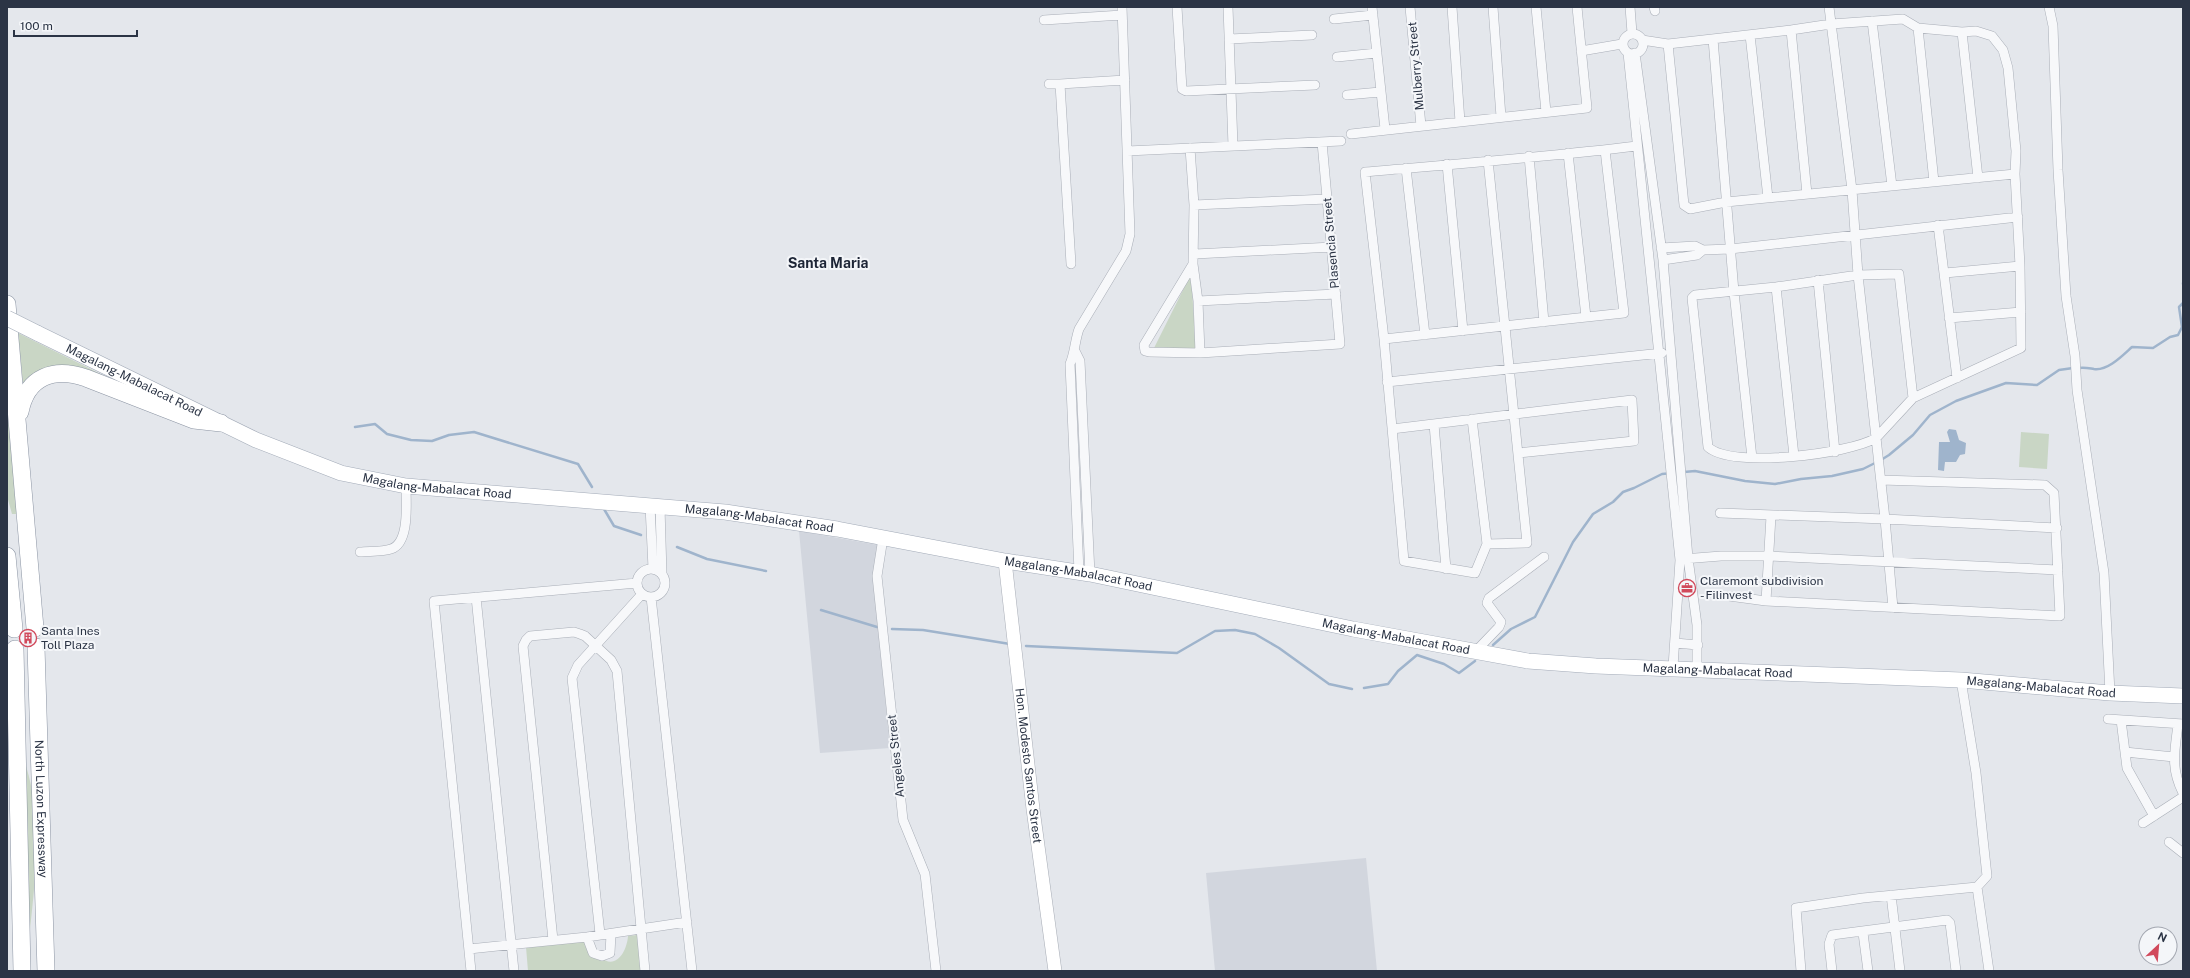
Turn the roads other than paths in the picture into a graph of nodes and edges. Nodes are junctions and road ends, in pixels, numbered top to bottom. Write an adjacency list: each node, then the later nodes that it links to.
1 (1177, 7): 36 (street)
2 (1228, 7): 23 (street)
3 (1410, 7): 42 (street, Mulberry Street)
4 (1452, 7): 41 (street)
5 (1493, 7): 40 (street)
6 (1536, 7): 39 (street)
7 (1577, 7): 28 (street)
8 (1630, 7): 20 (street)
9 (1829, 7): 16 (street)
10 (2050, 7): 158 (street)
11 (1122, 11): 14 (street); 32 (street)
12 (1373, 11): 13 (street); 29 (street)
13 (1334, 19)
14 (1044, 20)
15 (1872, 21): 16 (street); 17 (street); 60 (street)
16 (1831, 24): 18 (street); 61 (street)
17 (1918, 28): 19 (street); 59 (street)
18 (1791, 30): 21 (street); 62 (street)
19 (1962, 32): 57 (street); 58 (street)
20 (1632, 33): 25 (street); 26 (street)
21 (1750, 35): 24 (street); 63 (street)
22 (1312, 36): 23 (street)
23 (1229, 39): 36 (street)
24 (1712, 39): 27 (street); 65 (street)
25 (1642, 40): 27 (street); 30 (street)
26 (1622, 44): 28 (street); 30 (street)
27 (1668, 44): 65 (street)
28 (1581, 51): 39 (street)
29 (1377, 52): 31 (street); 37 (street)
30 (1632, 53): 48 (street); 71 (street)
31 (1337, 56)
32 (1125, 80): 34 (street); 51 (street)
33 (1049, 84): 34 (street)
34 (1060, 84): 76 (street)
35 (1316, 85): 36 (street)
36 (1231, 88): 47 (street)
37 (1380, 92): 38 (street); 43 (street)
38 (1347, 95)
39 (1546, 112): 40 (street)
40 (1501, 117): 41 (street)
41 (1460, 122): 42 (street)
42 (1421, 126): 43 (street)
43 (1385, 129): 44 (street)
44 (1351, 134)
45 (1341, 141): 46 (street)
46 (1322, 142): 47 (street); 64 (street, Plasencia Street)
47 (1233, 146): 49 (street)
48 (1637, 146): 50 (street); 99 (street)
49 (1190, 148): 51 (street); 66 (street)
50 (1605, 150): 52 (street); 88 (street)
51 (1127, 151): 96 (street)
52 (1568, 153): 53 (street); 88 (street)
53 (1529, 156): 54 (street); 91 (street)
54 (1488, 160): 55 (street); 92 (street)
55 (1447, 164): 56 (street); 93 (street)
56 (1406, 168): 94 (street); 95 (street)
57 (2014, 174): 58 (street); 67 (street)
58 (1978, 178): 59 (street)
59 (1934, 182): 60 (street)
60 (1892, 186): 61 (street)
61 (1852, 190): 62 (street); 69 (street)
62 (1807, 194): 63 (street)
63 (1768, 198): 65 (street)
64 (1327, 199): 66 (street); 70 (street, Plasencia Street)
65 (1726, 202): 72 (street)
66 (1194, 205): 74 (street)
67 (2018, 217): 68 (street); 78 (street)
68 (1938, 225): 69 (street); 79 (street)
69 (1855, 235): 72 (street); 80 (street)
70 (1332, 246): 74 (street); 84 (street, Plasencia Street)
71 (1661, 248): 73 (street); 75 (street)
72 (1730, 249): 73 (street); 83 (street)
73 (1703, 250): 75 (street)
74 (1195, 254): 77 (street)
75 (1663, 260): 97 (street)
76 (1071, 264)
77 (1193, 264): 85 (street); 98 (street)
78 (2020, 266): 79 (street); 87 (street)
79 (1945, 273): 90 (street)
80 (1858, 275): 81 (street); 103 (street); 110 (street)
81 (1818, 280): 82 (street); 113 (street)
82 (1776, 287): 83 (street); 115 (street)
83 (1734, 292): 116 (street); 116 (street)
84 (1336, 294): 85 (street); 98 (street, Plasencia Street)
85 (1198, 301): 98 (street)
86 (7, 304): 106 (highway)
87 (2021, 312): 90 (street); 101 (street)
88 (1586, 317): 91 (street)
89 (7, 318): 107 (main road, Magalang-Mabalacat Road, bridge)
90 (1949, 318): 101 (street)
91 (1544, 322): 92 (street)
92 (1504, 326): 93 (street); 100 (street)
93 (1463, 330): 94 (street)
94 (1425, 335): 95 (street)
95 (1384, 340): 102 (street)
96 (1075, 351): 128 (street); 129 (street)
97 (1670, 352): 99 (street); 111 (street)
98 (1200, 353)
99 (1658, 353): 100 (street); 112 (street)
100 (1509, 370): 102 (street); 104 (street)
101 (1957, 378): 103 (street)
102 (1388, 382): 109 (street)
103 (1913, 398): 110 (street)
104 (1514, 414): 105 (street); 114 (street); 114 (street)
105 (1472, 419): 108 (street); 125 (street)
106 (18, 422): 107 (highway); 147 (highway)
107 (221, 423): 118 (main road, Magalang-Mabalacat Road)
108 (1434, 424): 109 (street); 136 (street)
109 (1392, 429): 136 (street)
110 (1876, 438): 113 (street); 117 (street)
111 (1678, 439): 112 (street); 132 (street)
112 (1667, 440): 132 (street)
113 (1835, 452): 115 (street)
114 (1518, 453): 125 (street)
115 (1794, 456): 116 (street)
116 (1752, 458)
117 (1880, 476): 122 (street); 123 (street)
118 (406, 486): 119 (main road, Magalang-Mabalacat Road); 126 (street)
119 (655, 512): 124 (main road, Magalang-Mabalacat Road); 135 (street); 139 (street)
120 (1720, 513): 121 (street)
121 (1772, 516): 122 (street); 130 (street)
122 (1885, 519): 123 (street); 134 (street)
123 (2057, 528): 137 (street)
124 (883, 538): 133 (main road, Magalang-Mabalacat Road); 189 (street, Angeles Street)
125 (1487, 544): 136 (street)
126 (360, 552)
127 (7, 556): 148 (highway)
128 (1078, 556): 129 (street); 138 (street)
129 (1089, 556): 138 (street)
130 (1768, 556): 132 (street); 134 (street); 145 (street)
131 (1544, 557): 154 (street)
132 (1684, 559): 149 (street); 150 (street)
133 (1005, 561): 138 (main road, Magalang-Mabalacat Road); 190 (street, Hon. Modesto Santos Street)
134 (1888, 563): 137 (street); 146 (street)
135 (653, 568): 139 (street); 140 (street)
136 (1446, 569)
137 (2058, 570): 146 (street)
138 (1085, 573): 154 (main road, Magalang-Mabalacat Road)
139 (662, 574): 144 (street)
140 (637, 583): 141 (street); 143 (street)
141 (642, 594): 144 (street); 151 (street)
142 (1729, 596): 145 (street)
143 (476, 597): 181 (street); 182 (street)
144 (651, 597): 173 (street)
145 (1766, 601): 146 (street)
146 (1893, 608)
147 (35, 628)
148 (14, 630)
149 (1675, 643): 150 (street); 155 (street)
150 (1698, 644): 156 (street)
151 (595, 646): 174 (street); 177 (street); 180 (street)
152 (36, 647): 184 (highway, North Luzon Expressway)
153 (15, 649): 183 (highway, North Luzon Expressway)
154 (1476, 650): 155 (main road, Magalang-Mabalacat Road)
155 (1673, 667): 156 (main road, Magalang-Mabalacat Road)
156 (1697, 669): 157 (main road, Magalang-Mabalacat Road)
157 (1961, 680): 158 (main road, Magalang-Mabalacat Road); 171 (street)
158 (2110, 693): 159 (main road, Magalang-Mabalacat Road)
159 (2183, 696)
160 (2108, 719): 161 (street)
161 (2121, 720): 162 (street); 163 (street)
162 (2180, 724): 164 (street)
163 (2125, 752): 164 (street); 167 (street)
164 (2174, 757): 165 (street)
165 (2183, 793)
166 (2183, 797): 167 (street)
167 (2154, 816): 168 (street)
168 (2143, 823)
169 (2169, 842): 170 (street)
170 (2183, 853)
171 (1977, 886): 172 (street); 196 (street)
172 (1891, 896): 175 (street); 191 (street)
173 (687, 922): 174 (street); 188 (street)
174 (641, 928): 178 (street); 187 (street)
175 (1895, 928): 176 (street); 194 (street); 195 (street)
176 (1863, 933): 192 (street); 193 (street)
177 (600, 934): 178 (street); 179 (street)
178 (611, 934): 179 (street)
179 (587, 937): 180 (street)
180 (553, 940): 181 (street)
181 (512, 944): 182 (street); 186 (street)
182 (469, 949): 185 (street)
183 (22, 971)
184 (46, 971)
185 (471, 971)
186 (514, 971)
187 (645, 971)
188 (692, 971)
189 (936, 971)
190 (1055, 971)
191 (1802, 971)
192 (1832, 971)
193 (1868, 971)
194 (1900, 971)
195 (1956, 971)
196 (1989, 971)

